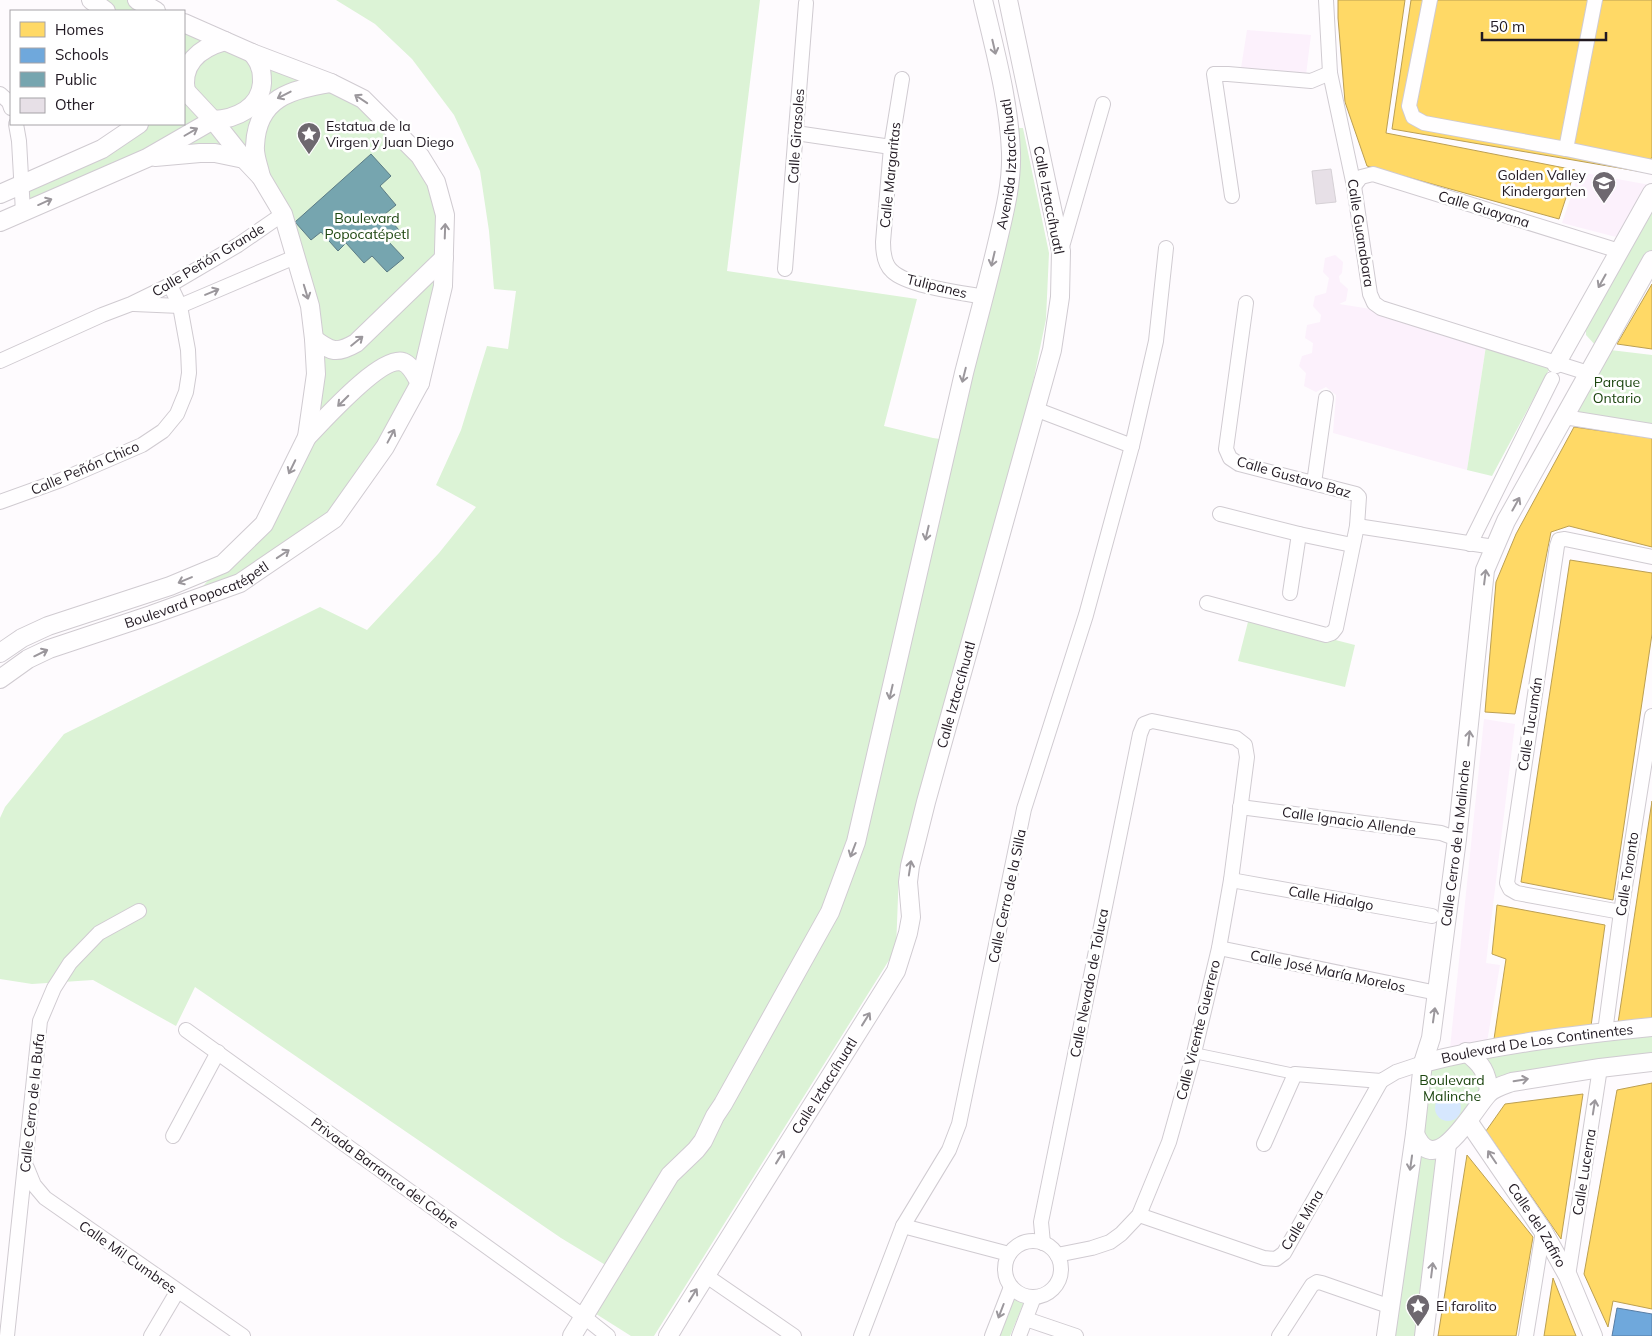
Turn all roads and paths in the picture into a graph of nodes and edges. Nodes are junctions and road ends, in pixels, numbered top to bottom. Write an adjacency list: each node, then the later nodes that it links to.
1 (91, 0): 9 (street)
2 (137, 0): 10 (street)
3 (983, 0): 51 (street, Avenida Iztaccíhuatl, one-way to 51)
4 (1008, 0): 44 (street, Calle Iztaccíhuatl)
5 (1326, 0): 14 (street, Calle Guanabara)
6 (1430, 0): 29 (street)
7 (1595, 0): 29 (street)
8 (806, 3): 26 (street, Calle Girasoles)
9 (105, 10)
10 (154, 10)
11 (185, 23): 12 (street, Boulevard Popocatépetl)
12 (225, 41): 13 (street, Boulevard Popocatépetl); 15 (street, Boulevard Popocatépetl)
13 (252, 53): 17 (street, Boulevard Popocatépetl); 22 (street)
14 (1330, 73): 35 (street, Calle Guanabara); 38 (street)
15 (185, 77)
16 (902, 79): 27 (street, Calle Margaritas)
17 (331, 83): 33 (street, one-way to 33); 46 (street, Boulevard Popocatépetl, one-way to 17)
18 (185, 92): 22 (street, Boulevard Popocatépetl)
19 (0, 94): 21 (street)
20 (1103, 104): 44 (street)
21 (10, 105)
22 (213, 120): 30 (street, one-way to 22); 31 (street, Boulevard Popocatépetl)
23 (16, 125): 34 (street)
24 (123, 125): 28 (street)
25 (138, 125): 28 (street)
26 (796, 133): 27 (street); 48 (street, Calle Girasoles)
27 (892, 147): 49 (street, Calle Margaritas)
28 (102, 149): 34 (street)
29 (1566, 149): 32 (street)
30 (147, 158): 31 (street); 39 (street, one-way to 30)
31 (244, 159): 33 (street, Boulevard Popocatépetl)
32 (1652, 167)
33 (261, 177): 40 (street, Boulevard Popocatépetl)
34 (21, 184): 37 (street); 39 (street)
35 (1354, 186): 43 (street, Calle Guayana); 57 (street, Calle Guanabara)
36 (1652, 193): 43 (street)
37 (0, 194)
38 (1232, 196)
39 (22, 212): 41 (street)
40 (283, 214): 45 (street, Boulevard Popocatépetl); 50 (street, Calle Peñón Grande)
41 (0, 222)
42 (1166, 248): 65 (street, Calle Cerro de la Silla)
43 (1619, 250): 57 (street, one-way to 57)
44 (1061, 251): 61 (street, Calle Iztaccíhuatl)
45 (295, 257): 54 (street, Calle Peñón Grande, one-way to 45); 55 (street, Boulevard Popocatépetl, one-way to 55)
46 (444, 258): 55 (street, one-way to 46); 59 (street, Boulevard Popocatépetl)
47 (1652, 260): 58 (street, Calle Cerro de la Malinche)
48 (785, 269)
49 (891, 270): 51 (street, Tulipanes)
50 (170, 285): 53 (street, Calle Peñón Grande); 54 (street, Calle Peñón Chico)
51 (985, 296): 119 (street, Avenida Iztaccíhuatl, one-way to 119)
52 (1246, 303): 66 (street, Calle Gustavo Baz)
53 (131, 304): 54 (street, Calle Peñón Grande); 56 (street, Calle Peñón Grande)
54 (180, 306): 67 (street, Calle Peñón Chico)
55 (314, 339): 64 (street, Boulevard Popocatépetl)
56 (0, 361)
57 (1554, 372): 58 (street, Calle Guanabara); 71 (street)
58 (1588, 373): 62 (street, Calle Cerro de la Malinche)
59 (420, 382): 64 (street, one-way to 64); 78 (street, Boulevard Popocatépetl, one-way to 59)
60 (1326, 398): 66 (street)
61 (1035, 409): 65 (street); 113 (street, Calle Iztaccíhuatl, one-way to 61)
62 (1564, 417): 63 (street); 73 (street, Calle Cerro de la Malinche, one-way to 62)
63 (1652, 431)
64 (307, 437): 77 (street, Boulevard Popocatépetl, one-way to 77)
65 (1132, 446): 108 (street, Calle Cerro de la Silla)
66 (1314, 483): 69 (street, Calle Gustavo Baz)
67 (0, 502)
68 (1220, 514): 70 (street)
69 (1357, 526): 71 (street); 72 (street)
70 (1299, 534): 72 (street); 75 (street)
71 (1470, 544): 73 (street)
72 (1352, 545): 76 (street)
73 (1494, 547): 82 (street, Calle Cerro de la Malinche, one-way to 73)
74 (1652, 557): 85 (street, Calle Tucumán)
75 (1290, 593)
76 (1207, 603)
77 (0, 653)
78 (0, 679)
79 (1652, 716): 85 (street, Calle Toronto)
80 (1144, 724): 81 (street, Calle Vicente Guerrero); 110 (street, Calle Nevado de Toluca)
81 (1240, 807): 82 (street, Calle Ignacio Allende); 83 (street, Calle Vicente Guerrero)
82 (1458, 839): 88 (street, Calle Cerro de la Malinche)
83 (1231, 880): 86 (street, Calle Hidalgo); 87 (street, Calle Vicente Guerrero)
84 (139, 911): 106 (street, Calle Cerro de la Bufa)
85 (1621, 912): 91 (street, Calle Toronto)
86 (1432, 916)
87 (1219, 948): 88 (street, Calle José María Morelos); 94 (street, Calle Vicente Guerrero)
88 (1437, 993): 96 (street, Calle Cerro de la Malinche, one-way to 88)
89 (1652, 1026): 91 (street, Boulevard De Los Continentes)
90 (186, 1030): 92 (street, Privada Barranca del Cobre)
91 (1605, 1032): 93 (street, Boulevard De Los Continentes)
92 (218, 1052): 103 (street); 119 (street, Privada Barranca del Cobre)
93 (1466, 1052): 96 (street, Boulevard De Los Continentes); 100 (street)
94 (1194, 1053): 98 (street); 107 (street, Calle Vicente Guerrero)
95 (1652, 1062): 97 (street)
96 (1423, 1063): 99 (street); 102 (street, Calle Cerro de la Malinche)
97 (1600, 1068): 100 (street, one-way to 97); 114 (street, Calle Lucerna, one-way to 97)
98 (1295, 1074): 99 (street); 104 (street)
99 (1382, 1081): 107 (street, Calle Mina)
100 (1489, 1092): 101 (street)
101 (1468, 1121): 105 (street); 109 (street, Calle del Zafiro, one-way to 101)
102 (1416, 1134): 105 (street); 118 (street, Calle Cerro de la Malinche, one-way to 118)
103 (173, 1136)
104 (1264, 1144)
105 (1447, 1144): 134 (street, one-way to 105)
106 (26, 1167): 116 (street, Calle Mil Cumbres); 121 (street, Calle Cerro de la Bufa)
107 (1139, 1215): 112 (street, Calle Vicente Guerrero)
108 (903, 1226): 111 (street); 128 (street, Calle Cerro de la Silla)
109 (1543, 1232): 114 (street, Calle del Zafiro); 135 (street)
110 (1043, 1243): 111 (street); 112 (street)
111 (1009, 1254): 115 (street)
112 (1057, 1255): 117 (street)
113 (705, 1275): 126 (street, Calle Iztaccíhuatl, one-way to 113); 127 (street)
114 (1568, 1276): 136 (street, Calle del Zafiro)
115 (1011, 1286): 117 (street); 129 (street, one-way to 129)
116 (178, 1292): 122 (street); 123 (street, Calle Mil Cumbres)
117 (1034, 1297): 120 (street)
118 (1390, 1307): 132 (street); 133 (street, Calle Cerro de la Malinche)
119 (583, 1316): 124 (street); 125 (street, Privada Barranca del Cobre)
120 (1026, 1319): 130 (street); 131 (street)
121 (7, 1336)
122 (150, 1336)
123 (243, 1336)
124 (572, 1336)
125 (608, 1336)
126 (668, 1336)
127 (794, 1336)
128 (861, 1336)
129 (992, 1336)
130 (1019, 1336)
131 (1076, 1336)
132 (1279, 1336)
133 (1386, 1336)
134 (1424, 1336)
135 (1526, 1336)
136 (1593, 1336)

